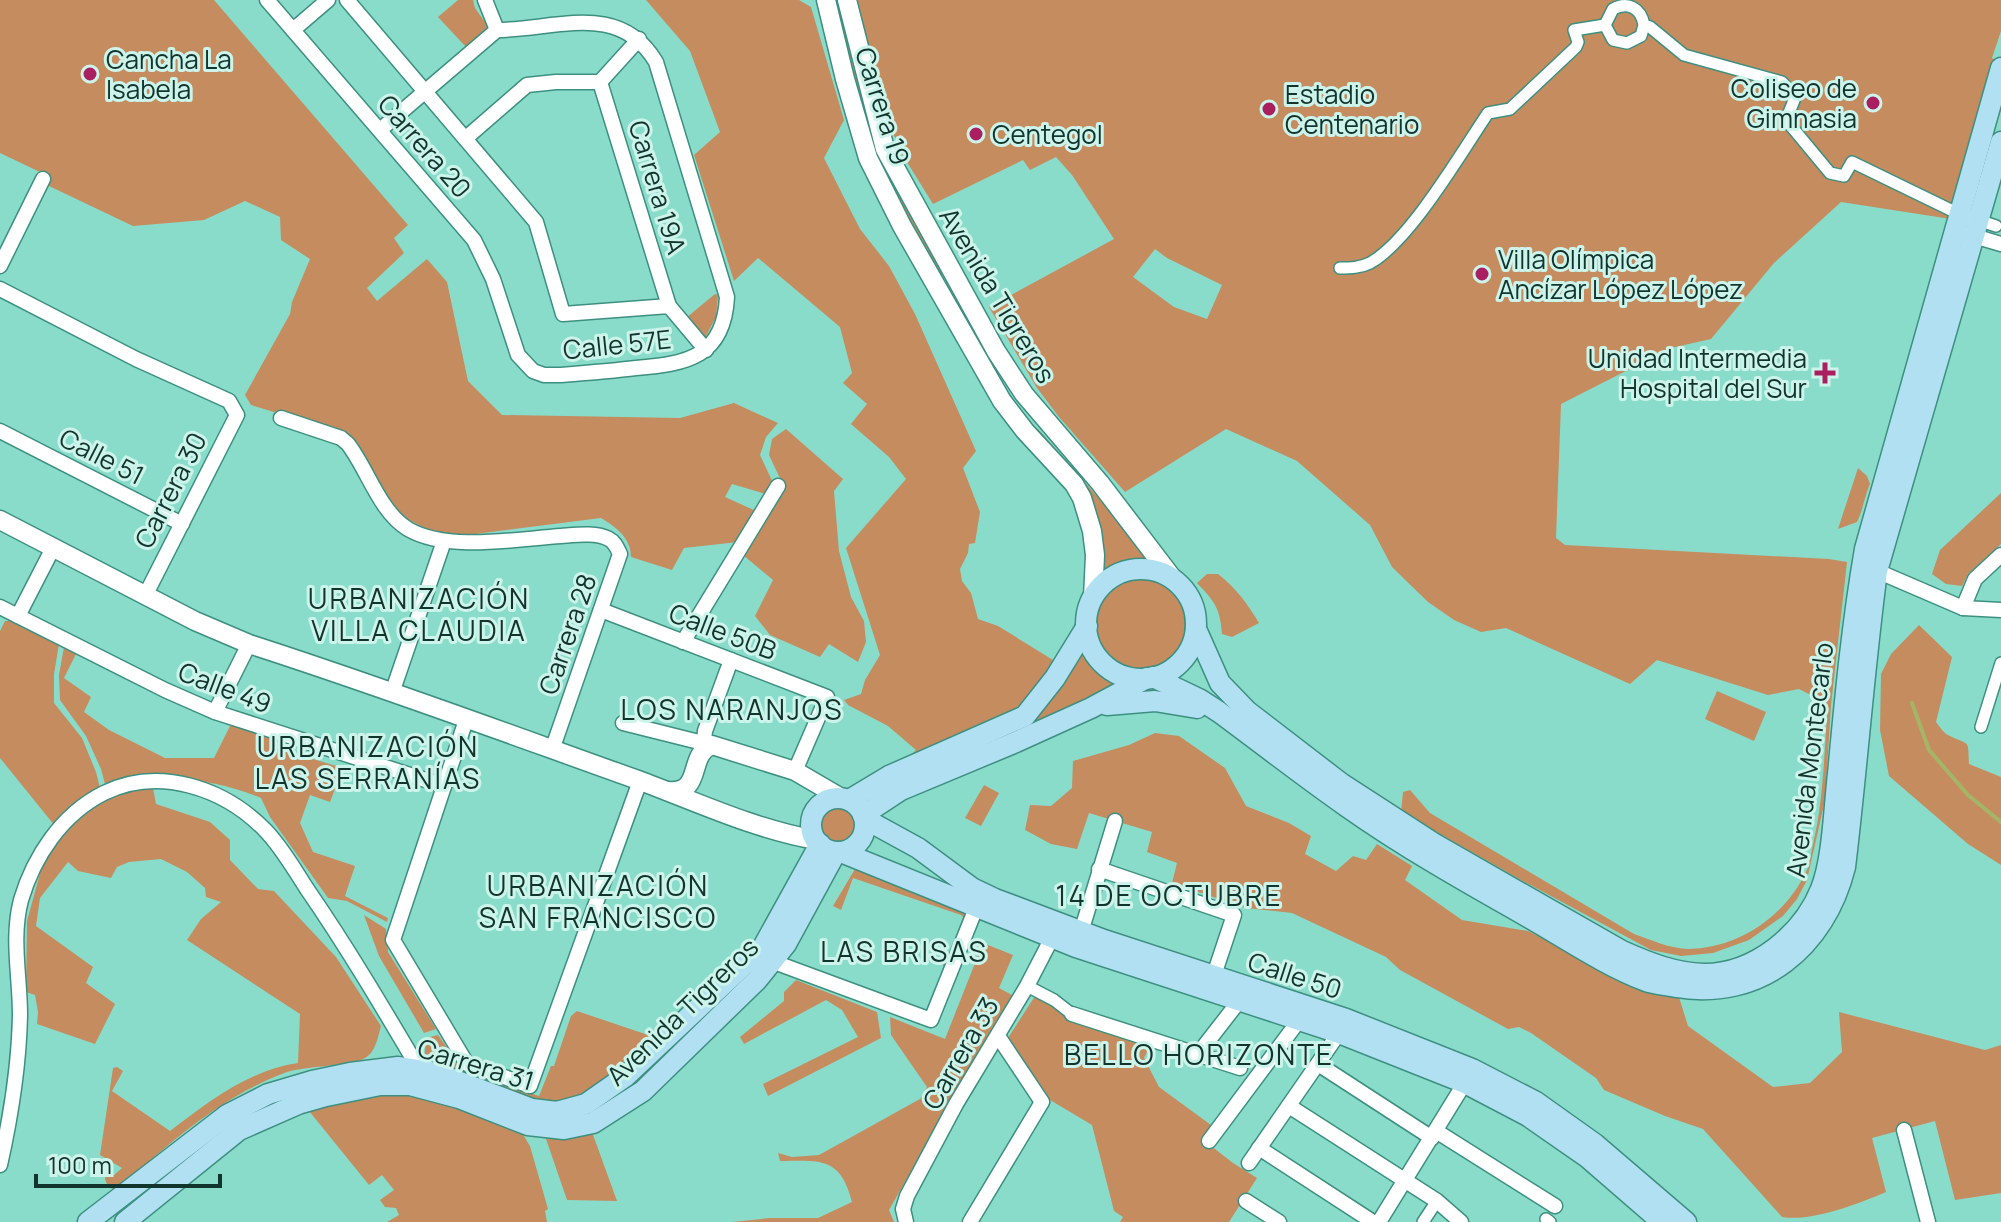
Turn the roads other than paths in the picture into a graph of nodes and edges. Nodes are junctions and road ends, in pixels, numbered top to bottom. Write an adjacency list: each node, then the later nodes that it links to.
1 (267, 0): 9 (street, Carrera 20)
2 (328, 0): 9 (street)
3 (347, 0): 14 (street)
4 (485, 0): 10 (street)
5 (826, 0): 39 (street, Carrera 19)
6 (847, 0): 37 (street, Avenida Tigreros)
7 (1605, 25): 8 (street); 8 (street); 23 (street)
8 (1644, 25): 19 (street)
9 (293, 30): 15 (street, Carrera 20)
10 (497, 30): 11 (street); 14 (street)
11 (639, 39): 13 (street); 27 (street, Calle 57E)
12 (2001, 68): 19 (main road, Avenida Montecarlo)
13 (600, 82): 16 (street); 25 (street, Carrera 19A)
14 (426, 91): 15 (street); 16 (street)
15 (380, 130): 26 (street, Carrera 20)
16 (466, 138): 25 (street)
17 (2001, 142): 20 (main road, Avenida Montecarlo)
18 (43, 179): 22 (street)
19 (1956, 222): 20 (street); 46 (main road, Avenida Montecarlo)
20 (1983, 227): 21 (street); 36 (main road, Avenida Montecarlo)
21 (2001, 244)
22 (0, 266)
23 (1340, 268)
24 (0, 289): 32 (street, Carrera 30)
25 (669, 306): 27 (street)
26 (513, 343): 27 (street, Calle 57E)
27 (706, 350)
28 (281, 418): 33 (street)
29 (0, 431): 32 (street, Calle 51)
30 (778, 486): 47 (street)
31 (0, 520): 34 (street, Calle 50)
32 (182, 524): 38 (street, Carrera 30)
33 (444, 541): 42 (street, Carrera 28); 52 (street)
34 (53, 548): 38 (street, Calle 50); 44 (street)
35 (2001, 555): 41 (street)
36 (1877, 571): 41 (street); 59 (main road, Avenida Montecarlo)
37 (1174, 580): 39 (main road); 46 (main road)
38 (145, 596): 48 (street, Calle 50)
39 (1093, 598): 45 (main road)
40 (0, 607): 44 (street, Calle 49)
41 (1963, 608): 43 (street)
42 (601, 610): 47 (street, Calle 50B); 60 (street, Carrera 28)
43 (2001, 610)
44 (18, 616): 54 (street, Calle 49)
45 (1087, 626): 51 (main road); 65 (main road)
46 (1196, 629): 51 (main road)
47 (683, 642): 49 (street, Calle 50B)
48 (249, 644): 52 (street, Calle 50); 54 (street)
49 (731, 660): 58 (street); 61 (street, Calle 50B)
50 (2001, 663): 57 (street)
51 (1150, 678): 53 (main road); 59 (main road, Avenida Montecarlo)
52 (392, 693): 55 (street, Calle 50)
53 (1091, 708): 59 (main road); 65 (main road)
54 (215, 712): 63 (street, Calle 49)
55 (466, 720): 60 (street, Calle 50); 63 (street)
56 (623, 723): 58 (street)
57 (1981, 727)
58 (707, 746): 61 (street); 64 (street)
59 (1267, 748)
60 (552, 750): 62 (street, Calle 50)
61 (795, 771): 65 (street)
62 (640, 781): 63 (street); 64 (street, Calle 50)
63 (444, 786)
64 (664, 790): 67 (street, Calle 50)
65 (860, 807): 67 (main road); 67 (main road); 69 (main road, Calle 50)
66 (1115, 821): 68 (street)
67 (828, 847): 69 (main road, Calle 50); 72 (main road, Avenida Tigreros); 83 (main road, Carrera 31)
68 (1099, 869): 71 (street); 73 (street)
69 (987, 907): 70 (main road, Calle 50); 72 (street)
70 (1051, 929): 71 (main road, Calle 50); 74 (street, Carrera 33); 75 (main road, Calle 50)
71 (1081, 932): 73 (main road, Calle 50)
72 (774, 962): 98 (main road, Avenida Tigreros)
73 (1214, 975): 84 (main road, Calle 50)
74 (1027, 986): 76 (street); 79 (street, Carrera 33)
75 (1240, 1000): 77 (main road, Calle 50); 80 (street)
76 (1072, 1014): 80 (street)
77 (1300, 1019): 78 (main road, Calle 50); 88 (street)
78 (1339, 1033): 81 (street); 84 (main road, Calle 50)
79 (998, 1036): 96 (street, Carrera 33); 99 (street)
80 (1198, 1054): 82 (street)
81 (1318, 1064): 85 (street); 87 (street)
82 (1240, 1068)
83 (419, 1069): 91 (street); 97 (main road, Carrera 31)
84 (1469, 1076): 87 (street); 104 (main road, Calle 50); 105 (main road, Calle 50)
85 (1289, 1106): 89 (street); 92 (street)
86 (1904, 1130): 106 (street)
87 (1434, 1135): 92 (street); 95 (street)
88 (1209, 1141)
89 (1259, 1148): 90 (street); 101 (street)
90 (1249, 1163)
91 (0, 1165)
92 (1404, 1181): 94 (street); 101 (street)
93 (1246, 1201): 100 (street)
94 (1437, 1201): 102 (street); 103 (street)
95 (1555, 1206)
96 (905, 1215)
97 (88, 1222)
98 (125, 1222)
99 (970, 1222)
100 (1279, 1222)
101 (1376, 1222)
102 (1423, 1222)
103 (1461, 1222)
104 (1662, 1222)
105 (1686, 1222)
106 (1928, 1222)

